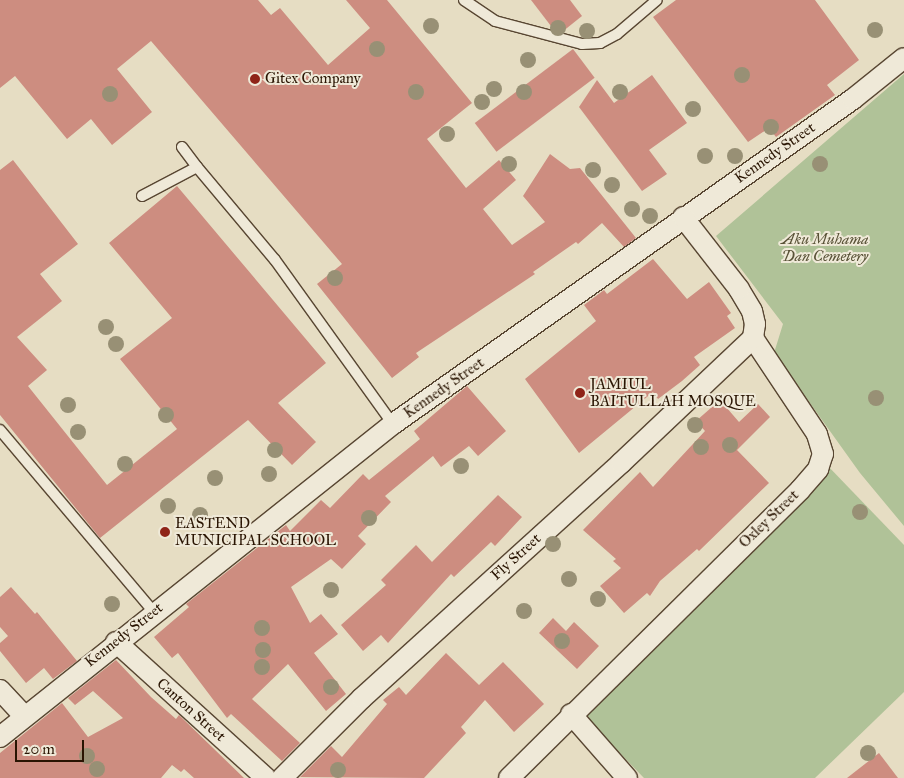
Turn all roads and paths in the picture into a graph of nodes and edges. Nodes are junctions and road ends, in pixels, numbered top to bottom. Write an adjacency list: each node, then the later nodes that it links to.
1 (464, 0): 2 (lane)
2 (657, 0)
3 (904, 58): 7 (street, Kennedy Street)
4 (182, 147): 5 (lane)
5 (197, 167): 6 (lane); 9 (lane)
6 (142, 196)
7 (683, 217): 8 (street); 9 (street, Kennedy Street)
8 (752, 338): 14 (street, Oxley Street); 18 (street, Fly Street)
9 (393, 424): 11 (street, Kennedy Street)
10 (0, 430): 11 (lane)
11 (154, 612): 12 (street, Kennedy Street)
12 (116, 642): 15 (street, Kennedy Street); 17 (street, Canton Street)
13 (0, 690): 15 (street)
14 (571, 714): 19 (street, Oxley Street); 20 (street)
15 (24, 716): 16 (street, Kennedy Street)
16 (0, 737)
17 (266, 778)
18 (282, 778)
19 (509, 778)
20 (627, 778)

